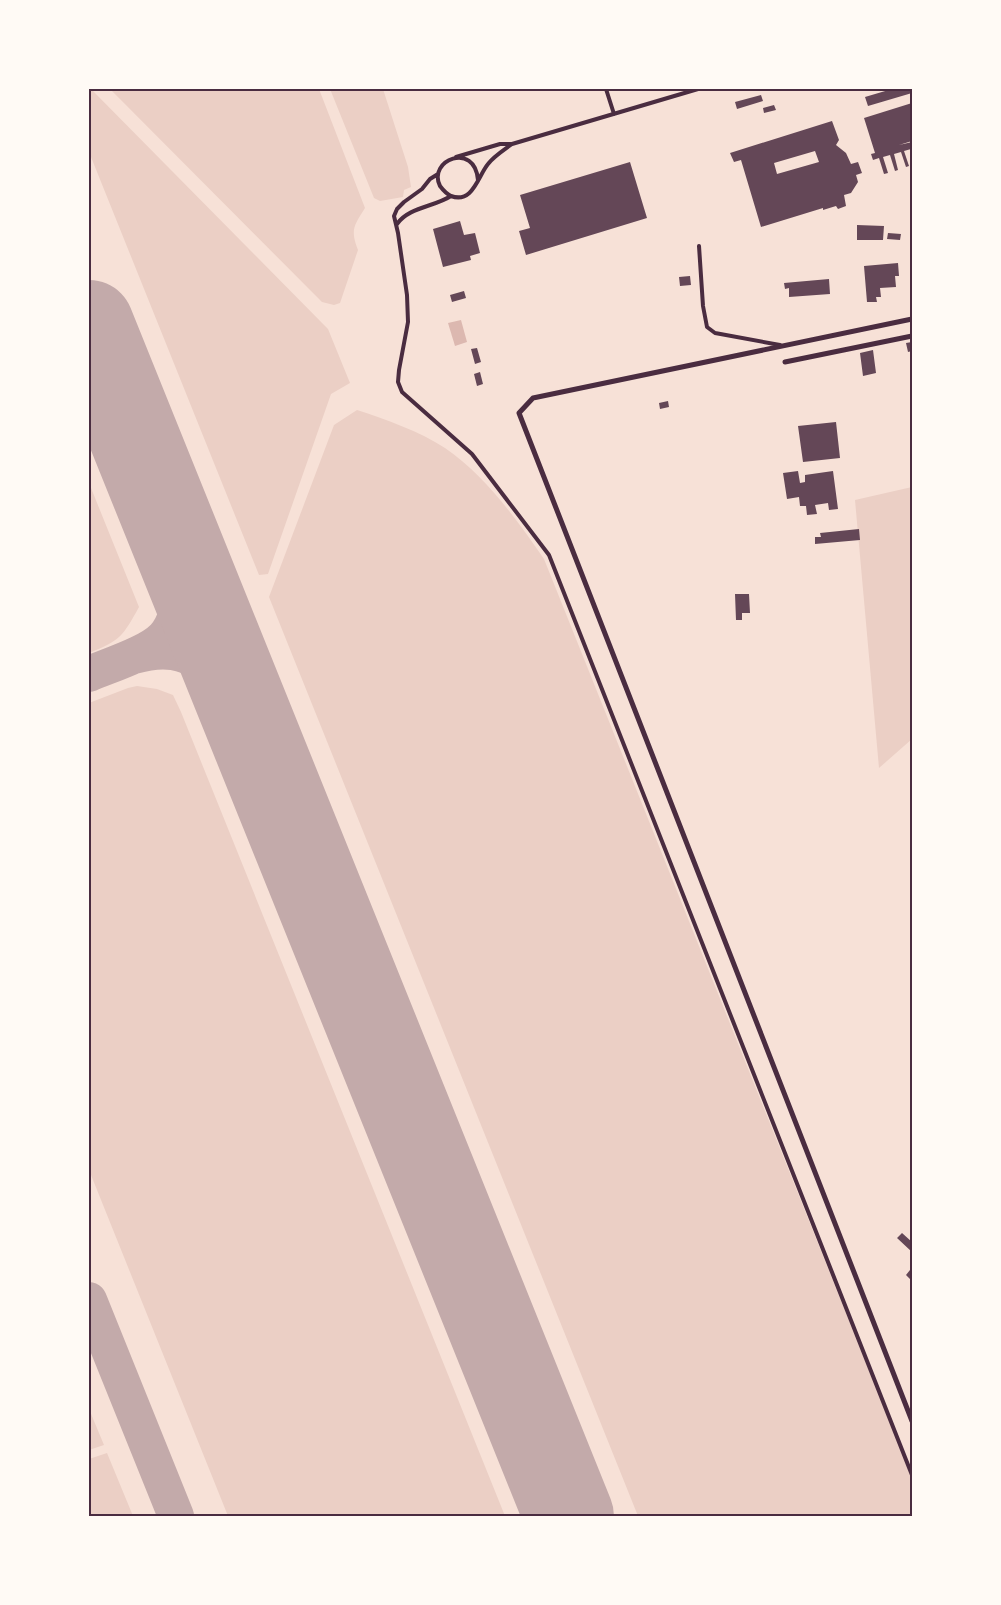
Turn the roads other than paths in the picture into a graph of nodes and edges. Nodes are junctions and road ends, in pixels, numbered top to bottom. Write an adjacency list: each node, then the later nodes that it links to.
1 (606, 89): 3 (lane)
2 (698, 89): 3 (lane)
3 (614, 114): 4 (lane)
4 (512, 144): 5 (lane); 7 (lane)
5 (456, 157): 6 (lane); 7 (lane)
6 (438, 174): 8 (lane); 9 (lane)
7 (478, 180): 8 (lane)
8 (451, 196): 9 (lane)
9 (396, 224): 16 (lane)
10 (699, 246): 13 (lane)
11 (912, 319): 13 (street)
12 (912, 336): 14 (street)
13 (782, 346): 15 (street)
14 (785, 362)
15 (912, 1421)
16 (912, 1475)

